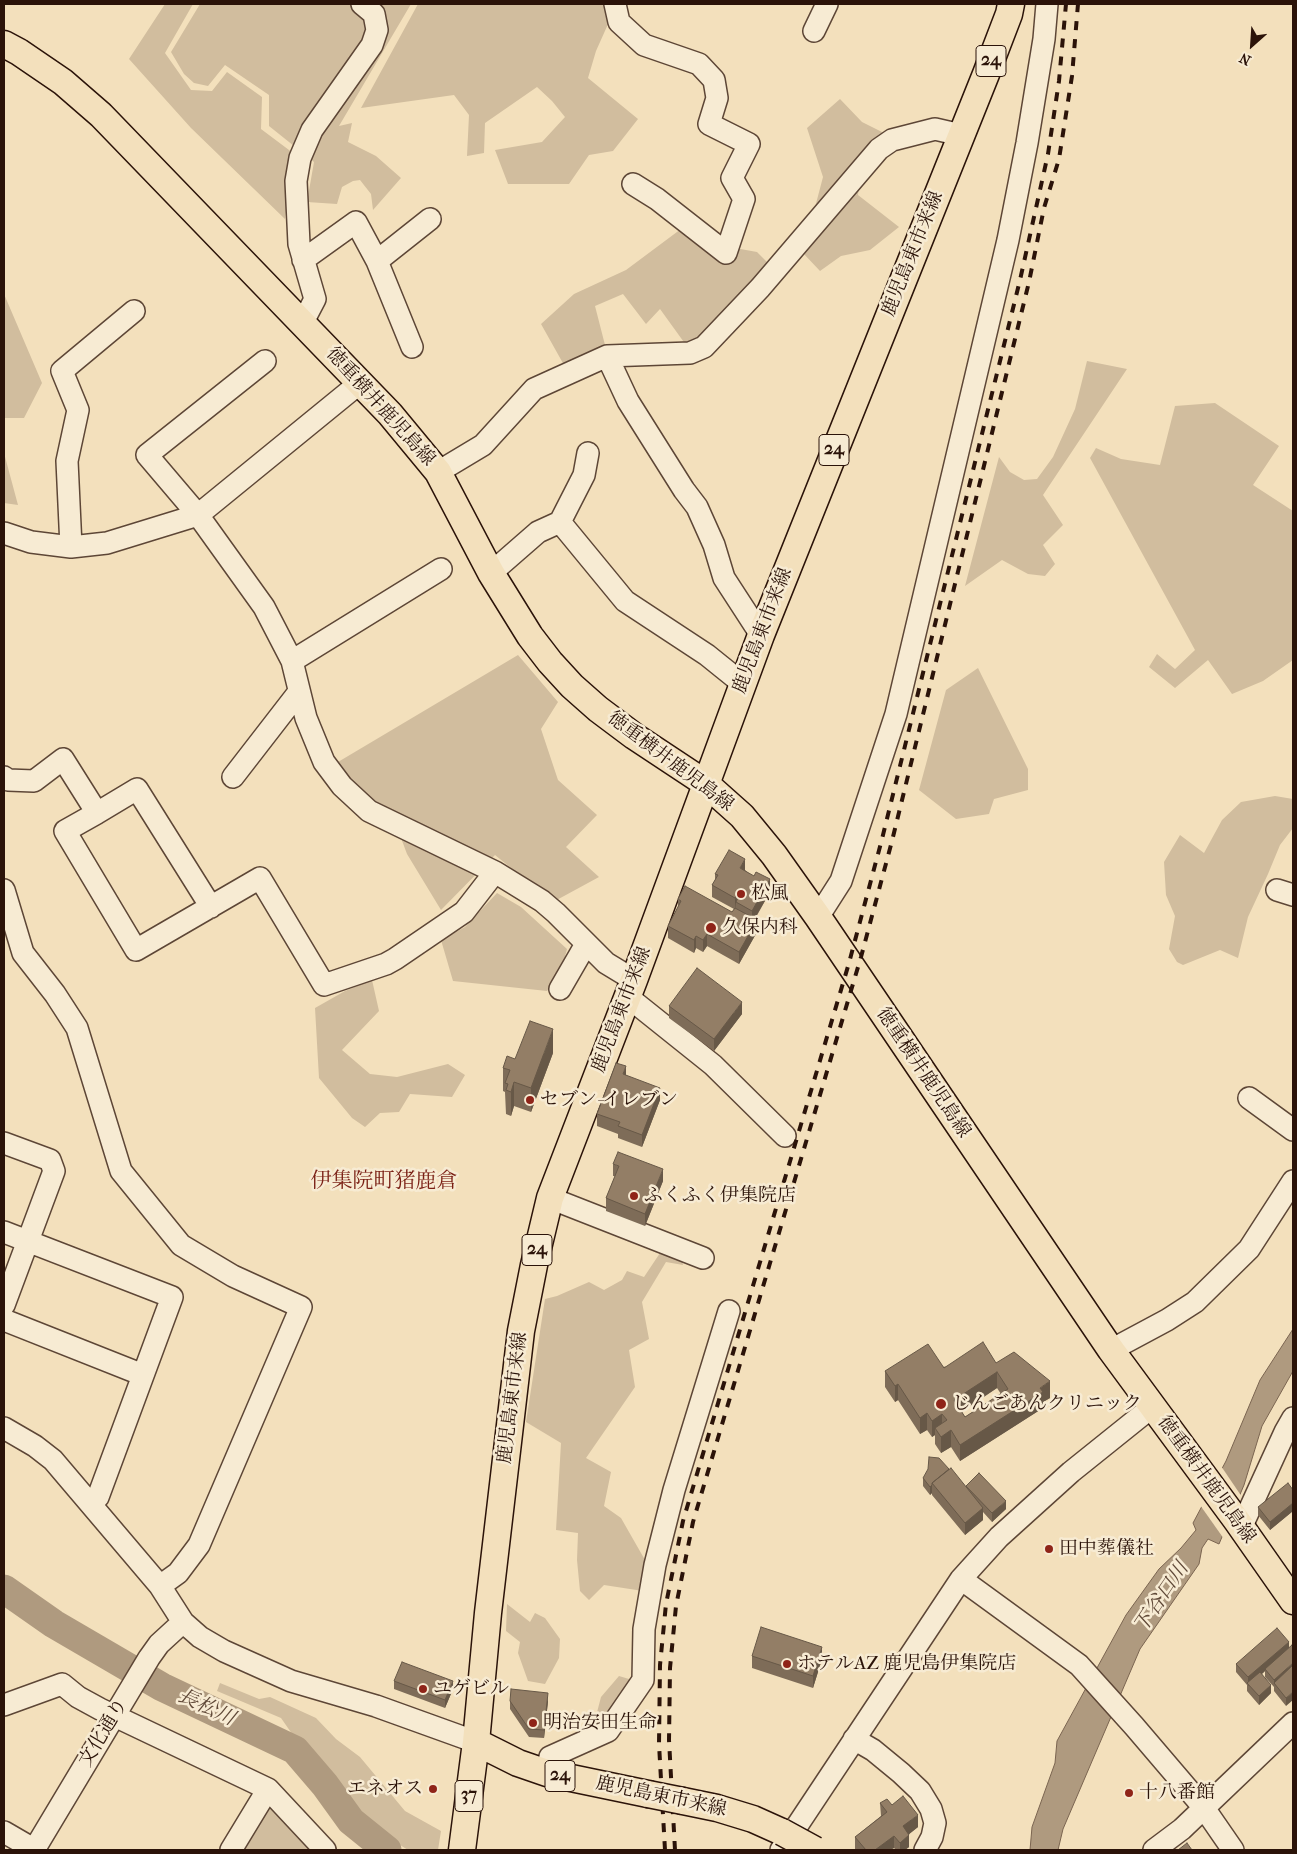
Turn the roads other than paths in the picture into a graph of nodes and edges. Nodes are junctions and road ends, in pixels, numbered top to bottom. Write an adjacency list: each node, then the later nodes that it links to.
1 (362, 4): 11 (street)
2 (615, 4): 9 (street)
3 (827, 4): 6 (street)
4 (1011, 4): 8 (main road, 鹿児島東市来線 / 24)
5 (1047, 4): 38 (street)
6 (814, 32)
7 (4, 44): 14 (main road, 徳重横井鹿児島線)
8 (961, 134): 16 (street); 27 (main road, 鹿児島東市来線 / 24)
9 (633, 184)
10 (430, 219): 12 (street)
11 (303, 260): 12 (street); 14 (street)
12 (377, 260): 15 (street)
13 (134, 311): 24 (street)
14 (303, 322): 18 (main road, 徳重横井鹿児島線)
15 (412, 347)
16 (607, 356): 20 (street); 27 (street)
17 (265, 361): 21 (street)
18 (361, 382): 20 (main road, 徳重横井鹿児島線); 21 (street)
19 (588, 453): 22 (street)
20 (438, 472): 26 (main road, 徳重横井鹿児島線)
21 (198, 515): 24 (street); 28 (street)
22 (560, 522): 26 (street); 29 (street)
23 (4, 533): 24 (street)
24 (71, 547)
25 (441, 569): 28 (street)
26 (491, 573): 33 (main road, 徳重横井鹿児島線)
27 (761, 635): 29 (main road, 鹿児島東市来線 / 24)
28 (292, 661): 30 (street)
29 (743, 684): 33 (main road, 鹿児島東市来線 / 24)
30 (298, 692): 31 (street); 35 (street)
31 (233, 778)
32 (5, 781): 34 (street)
33 (705, 784): 38 (main road, 徳重横井鹿児島線); 41 (main road, 鹿児島東市来線 / 24)
34 (98, 813): 37 (street); 37 (street)
35 (495, 872): 37 (street); 39 (street)
36 (4, 890): 62 (street)
37 (211, 907)
38 (818, 917): 54 (main road, 徳重横井鹿児島線)
39 (586, 944): 40 (street); 41 (street)
40 (560, 988)
41 (631, 989): 44 (street); 47 (main road, 鹿児島東市来線 / 24)
42 (1249, 1098): 43 (street)
43 (1293, 1130)
44 (785, 1136)
45 (4, 1143): 49 (street)
46 (1293, 1181): 54 (street)
47 (550, 1198): 50 (street); 69 (main road, 鹿児島東市来線 / 24)
48 (4, 1232): 49 (street)
49 (28, 1242): 51 (street); 55 (street)
50 (703, 1258)
51 (4, 1305)
52 (729, 1311): 70 (street)
53 (4, 1320): 55 (street)
54 (1111, 1350): 56 (main road, 徳重横井鹿児島線)
55 (143, 1375): 59 (street)
56 (1152, 1406): 60 (main road, 徳重横井鹿児島線); 61 (street)
57 (1293, 1418): 60 (street)
58 (4, 1428): 59 (street)
59 (92, 1504): 62 (street)
60 (1239, 1524): 63 (main road, 徳重横井鹿児島線)
61 (961, 1579): 68 (street); 72 (street)
62 (160, 1586): 64 (street)
63 (1293, 1601)
64 (183, 1622): 66 (street, 文化通り); 69 (street)
65 (4, 1705): 66 (street)
66 (116, 1713): 71 (street); 75 (street, 文化通り)
67 (1293, 1723): 72 (street)
68 (854, 1738): 74 (street); 80 (street)
69 (476, 1742): 70 (main road, 鹿児島東市来線 / 24); 78 (main road, 37)
70 (547, 1773): 74 (main road, 鹿児島東市来線 / 24, bridge)
71 (268, 1789): 76 (street); 77 (street)
72 (1204, 1808): 81 (street); 82 (street)
73 (4, 1832): 75 (street)
74 (782, 1841): 79 (main road, 鹿児島東市来線 / 24, bridge)
75 (34, 1850)
76 (231, 1850)
77 (325, 1850)
78 (462, 1850)
79 (815, 1850)
80 (926, 1850)
81 (1154, 1850)
82 (1233, 1850)

